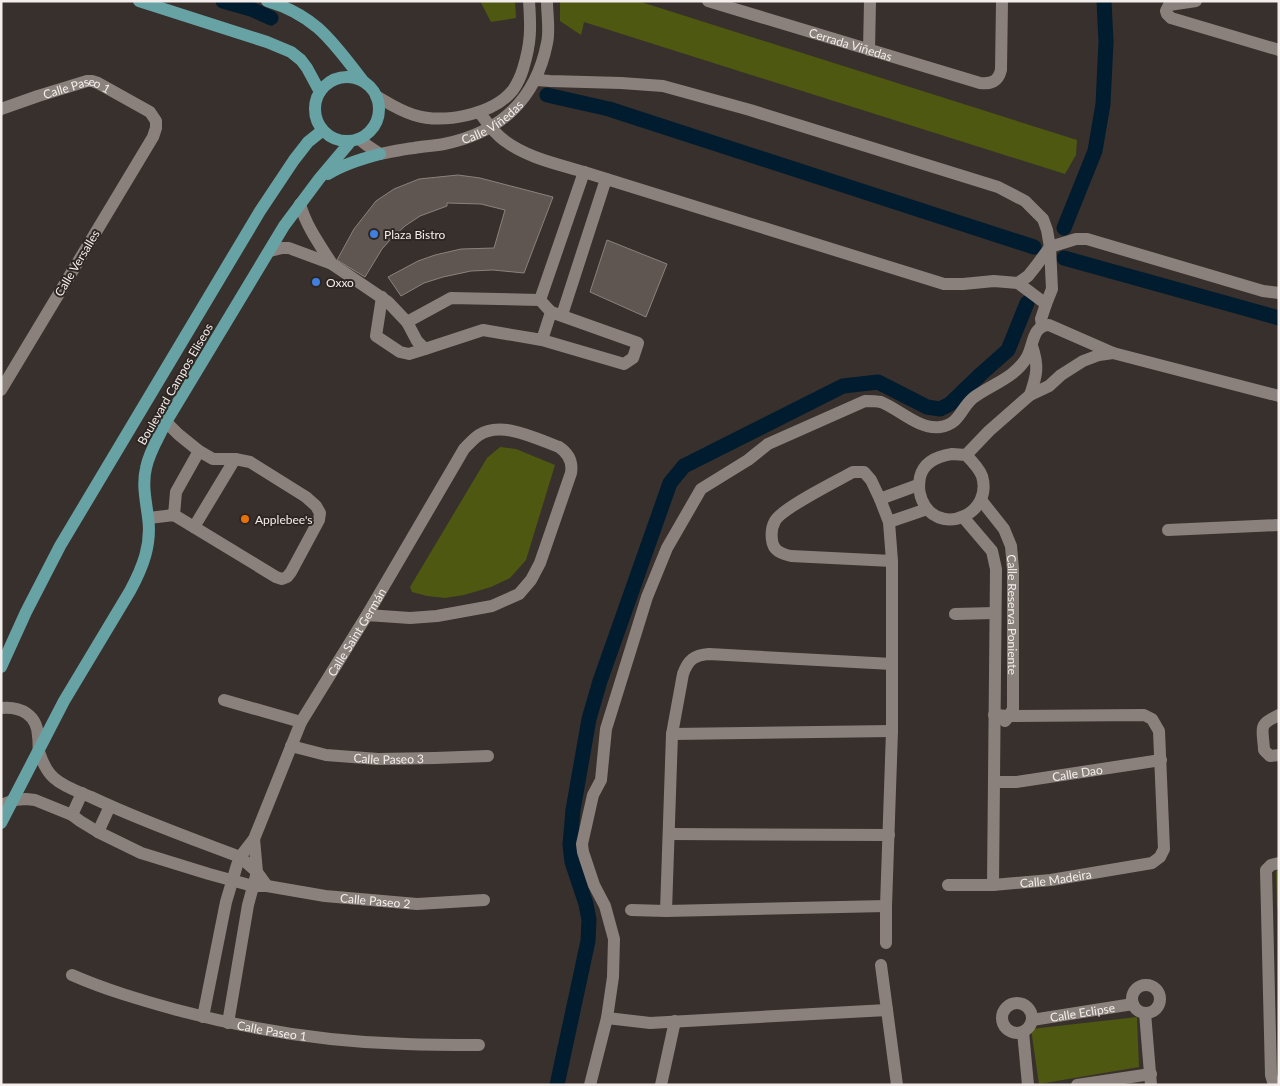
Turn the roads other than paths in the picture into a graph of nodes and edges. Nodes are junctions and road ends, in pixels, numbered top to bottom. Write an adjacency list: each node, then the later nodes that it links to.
1 (139, 1): 16 (main road)
2 (267, 1): 15 (main road)
3 (529, 1): 10 (street, Calle Viñedas)
4 (547, 1): 11 (street, Calle Viñedas)
5 (708, 1): 9 (street, Cerrada Viñedas)
6 (870, 1): 12 (street)
7 (1002, 1): 12 (street, Cerrada Viñedas)
8 (1196, 1): 13 (street)
9 (737, 6): 12 (street, Cerrada Viñedas)
10 (531, 37): 11 (street); 19 (street, Calle Viñedas)
11 (548, 41): 14 (street, Calle Viñedas)
12 (869, 50)
13 (1279, 50)
14 (536, 80): 20 (street, Calle Viñedas); 29 (street)
15 (363, 81): 16 (main road); 17 (main road)
16 (320, 92): 21 (main road)
17 (376, 96): 19 (street, Calle Viñedas); 23 (main road)
18 (1, 109): 22 (street, Calle Paseo 1)
19 (480, 112): 20 (street)
20 (490, 127): 24 (street, Calle Viñedas); 25 (street)
21 (323, 130): 23 (main road); 67 (main road, Boulevard Campos Eliseos)
22 (153, 137): 44 (street, Calle Versalles)
23 (355, 140): 24 (street); 26 (main road, Boulevard Campos Eliseos)
24 (380, 154): 26 (main road)
25 (584, 172): 27 (street); 35 (street)
26 (319, 179): 28 (main road, Boulevard Campos Eliseos)
27 (606, 179): 32 (street); 37 (street)
28 (300, 204): 30 (main road, Boulevard Campos Eliseos); 31 (street)
29 (1050, 247): 32 (street); 33 (street); 36 (street)
30 (270, 251): 31 (street); 47 (main road, Boulevard Campos Eliseos)
31 (332, 264): 34 (street)
32 (1018, 283): 36 (street)
33 (1279, 293)
34 (382, 297): 38 (street); 42 (street)
35 (540, 300): 37 (street); 38 (street)
36 (1046, 304): 39 (street)
37 (557, 314): 40 (street); 40 (street)
38 (407, 322): 42 (street)
39 (1042, 326): 41 (street); 43 (street)
40 (542, 340): 42 (street)
41 (1032, 346): 45 (street); 113 (street)
42 (425, 349)
43 (1113, 353): 45 (street); 46 (street)
44 (1, 390)
45 (1030, 395): 49 (street)
46 (1279, 396)
47 (166, 422): 48 (street); 57 (main road, Boulevard Campos Eliseos)
48 (199, 451): 50 (street); 55 (street)
49 (966, 455): 51 (street); 53 (street)
50 (235, 459): 60 (street); 60 (street)
51 (918, 486): 52 (street); 54 (street)
52 (880, 499): 58 (street); 62 (street)
53 (981, 500): 56 (street); 71 (street, Calle Reserva Poniente)
54 (927, 509): 56 (street); 58 (street)
55 (174, 515): 57 (street); 60 (street)
56 (963, 517): 63 (street, Calle Reserva Poniente)
57 (149, 518): 78 (main road, Boulevard Campos Eliseos)
58 (889, 522): 62 (street)
59 (1279, 525): 61 (street)
60 (194, 527)
61 (1168, 530)
62 (892, 561): 66 (street)
63 (995, 613): 64 (street); 70 (street, Calle Reserva Poniente)
64 (955, 614)
65 (367, 615): 65 (street, Calle Saint Germán); 73 (street, Calle Saint Germán)
66 (892, 664): 74 (street); 76 (street)
67 (1, 667)
68 (224, 700): 73 (street)
69 (1, 708): 78 (street)
70 (994, 715): 71 (street); 75 (street, Calle Reserva Poniente)
71 (1009, 716): 75 (street); 81 (street)
72 (1279, 716): 80 (street)
73 (301, 722): 77 (street, Calle Saint Germán)
74 (892, 731): 76 (street); 91 (street)
75 (995, 732): 82 (street, Calle Reserva Poniente)
76 (672, 734): 90 (street)
77 (291, 746): 79 (street, Calle Paseo 3); 92 (street, Calle Saint Germán)
78 (38, 750): 83 (street); 84 (main road, Boulevard Campos Eliseos)
79 (488, 756)
80 (1279, 756)
81 (1160, 760): 82 (street, Calle Dao); 98 (street, Calle Madeira)
82 (994, 782): 98 (street, Calle Reserva Poniente)
83 (82, 793): 86 (street); 87 (street)
84 (14, 800): 85 (street); 87 (street, Calle Paseo 2); 88 (main road, Boulevard Campos Eliseos)
85 (1, 805)
86 (110, 806): 89 (street); 93 (street)
87 (72, 815): 89 (street, Calle Paseo 2)
88 (1, 823)
89 (98, 832): 96 (street, Calle Paseo 2)
90 (669, 834): 91 (street); 104 (street)
91 (889, 835): 102 (street)
92 (254, 839): 93 (street, Calle Saint Germán); 95 (street, Calle Saint Germán)
93 (240, 857): 95 (street); 96 (street, Calle Saint Germán)
94 (1279, 863): 105 (street)
95 (257, 872): 99 (street, Calle Saint Germán); 100 (street)
96 (233, 880): 99 (street, Calle Paseo 2); 112 (street, Calle Saint Germán)
97 (948, 885): 98 (street, Calle Madeira)
98 (993, 885)
99 (253, 886): 100 (street, Calle Paseo 2); 116 (street, Calle Saint Germán)
100 (267, 886): 101 (street, Calle Paseo 2)
101 (484, 900)
102 (886, 906): 104 (street); 106 (street)
103 (631, 910): 104 (street)
104 (666, 911)
105 (1273, 927): 118 (street)
106 (886, 943)
107 (880, 965): 110 (street)
108 (72, 976): 112 (street, Calle Paseo 1)
109 (1133, 1004): 111 (street); 111 (street); 114 (street, Calle Eclipse)
110 (887, 1010): 115 (street); 123 (street)
111 (1145, 1013): 120 (street)
112 (203, 1017): 116 (street, Calle Paseo 1)
113 (607, 1018): 115 (street); 121 (street)
114 (1032, 1020): 117 (street); 117 (street)
115 (675, 1021): 122 (street)
116 (228, 1023): 119 (street, Calle Paseo 1)
117 (1023, 1032): 124 (street)
118 (1274, 1036): 126 (street)
119 (479, 1045)
120 (1151, 1080): 125 (street)
121 (590, 1085)
122 (662, 1085)
123 (897, 1085)
124 (1028, 1085)
125 (1078, 1085)
126 (1274, 1085)

